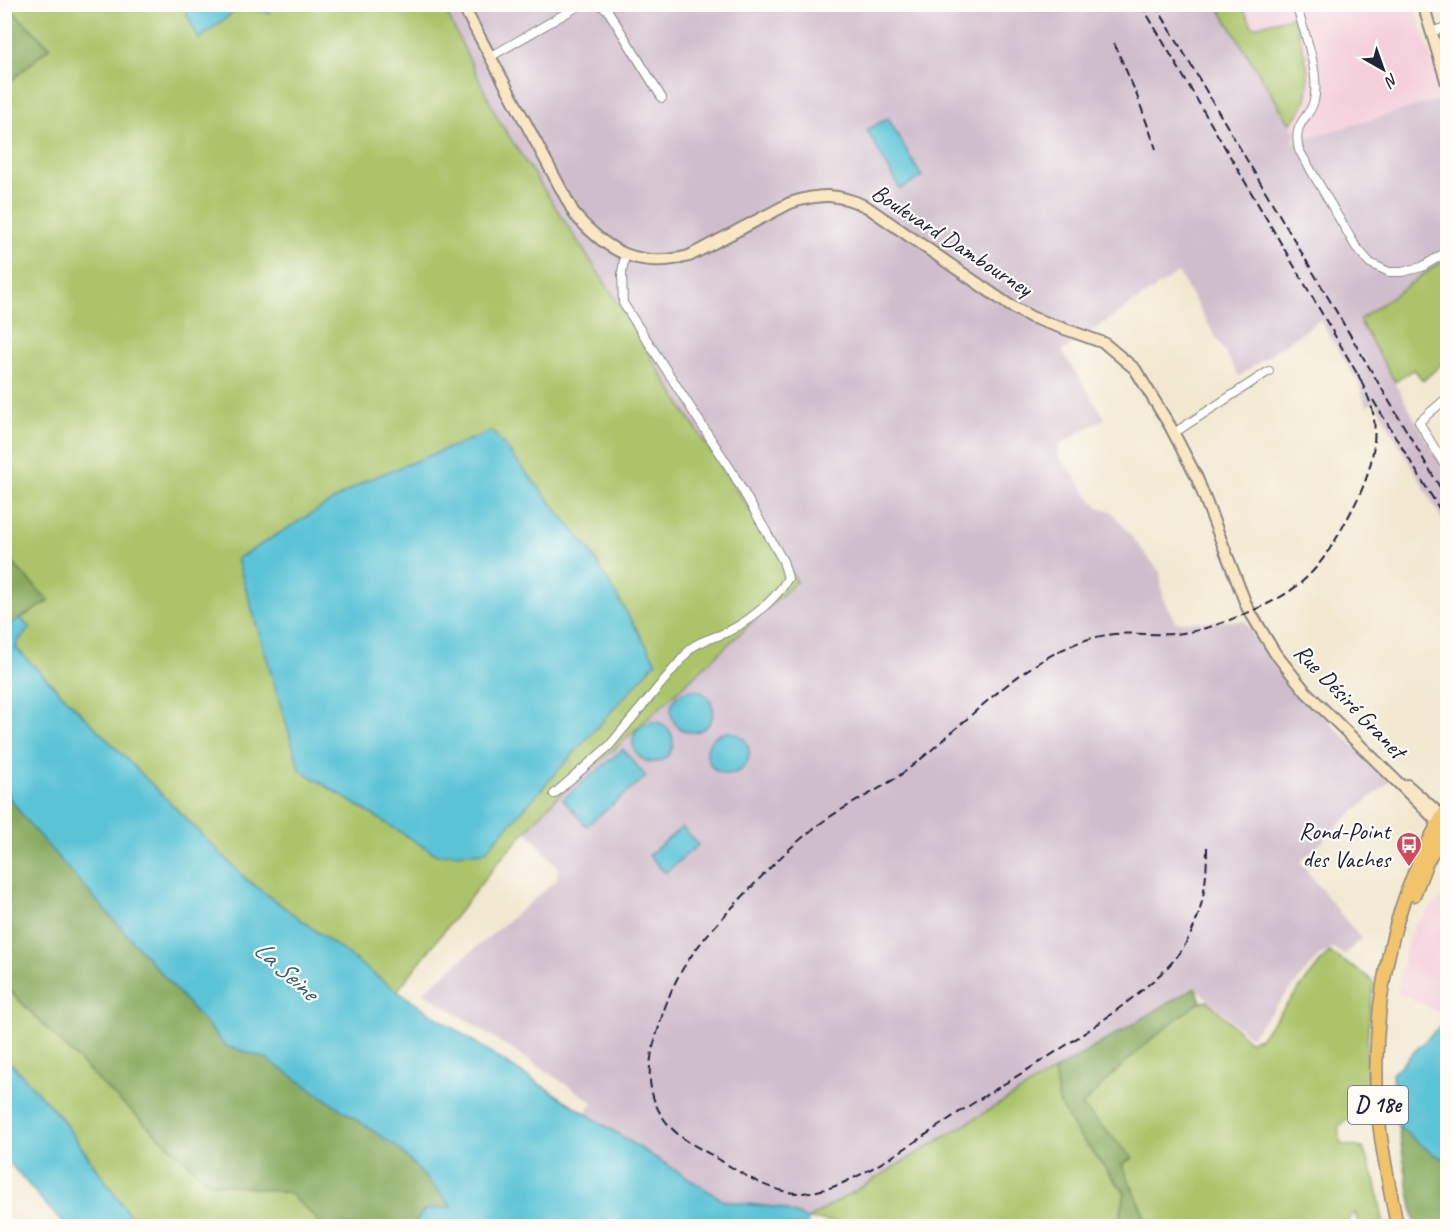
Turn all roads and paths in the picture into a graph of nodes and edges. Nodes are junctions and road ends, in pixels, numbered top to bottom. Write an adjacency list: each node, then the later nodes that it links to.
1 (462, 4): 8 (street, Boulevard Dambourney)
2 (582, 4): 8 (street)
3 (597, 4): 11 (street)
4 (1296, 4): 12 (street)
5 (1423, 4): 10 (street)
6 (1430, 4): 7 (street)
7 (1442, 28): 9 (street)
8 (490, 57): 13 (street, Boulevard Dambourney)
9 (1448, 64)
10 (1448, 87)
11 (662, 98)
12 (1448, 251)
13 (625, 254): 16 (street, Boulevard Dambourney); 19 (street)
14 (1269, 371): 16 (street)
15 (1448, 397): 17 (street)
16 (1174, 434): 18 (street, Boulevard Dambourney)
17 (1446, 465)
18 (1201, 489): 20 (street, Rue Désiré Granet)
19 (554, 794)
20 (1445, 821): 23 (main road, D 18e); 24 (main road, D 18e)
21 (1448, 959): 22 (street)
22 (1448, 967)
23 (1397, 1227)
24 (1406, 1227)

